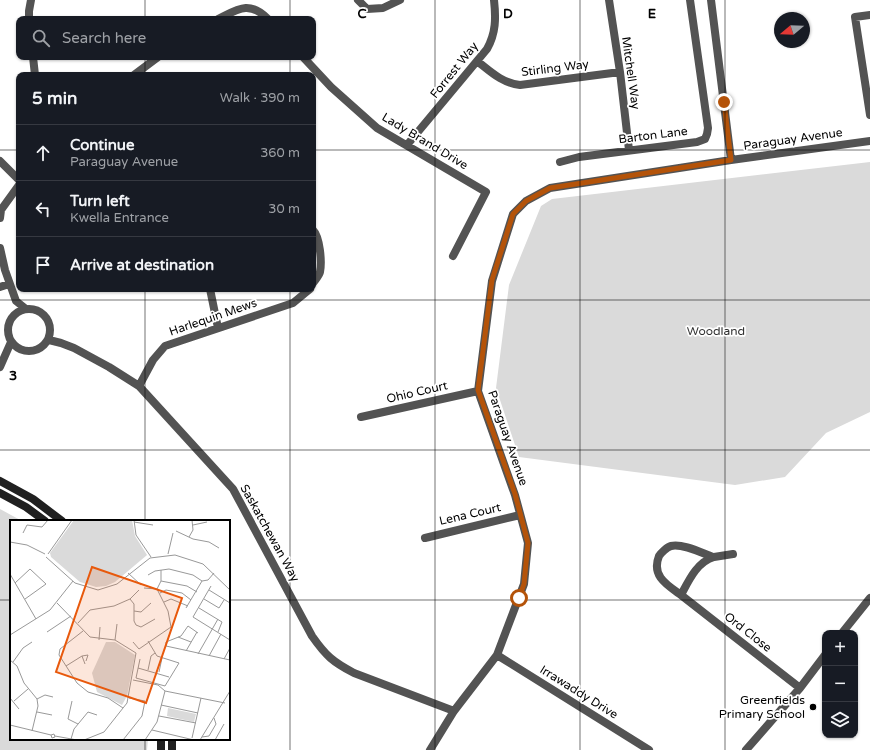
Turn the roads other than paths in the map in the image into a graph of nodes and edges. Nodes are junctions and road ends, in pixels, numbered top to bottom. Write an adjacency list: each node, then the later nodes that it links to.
1 (31, 0): 9 (street)
2 (358, 0): 3 (street)
3 (400, 0)
4 (494, 0): 15 (street, Forrest Way)
5 (609, 0): 18 (street, Mitchell Way)
6 (690, 0): 22 (street, Barton Lane)
7 (711, 0): 24 (street)
8 (870, 15): 19 (street)
9 (29, 16)
10 (224, 16): 11 (street)
11 (265, 16)
12 (33, 60): 16 (street)
13 (154, 60): 17 (street)
14 (306, 60): 21 (street, Lady Brand Drive)
15 (477, 61): 18 (street, Stirling Way); 21 (street, Forrest Way)
16 (35, 72)
17 (138, 72)
18 (620, 72): 22 (street, Mitchell Way)
19 (870, 115)
20 (870, 141): 24 (street, Paraguay Avenue)
21 (407, 145): 31 (street, Lady Brand Drive)
22 (630, 150): 25 (street, Barton Lane)
23 (0, 160): 26 (street)
24 (731, 160): 43 (street, Paraguay Avenue)
25 (560, 162)
26 (16, 177)
27 (16, 189): 28 (street)
28 (0, 213)
29 (316, 233): 32 (street)
30 (0, 248): 33 (street)
31 (453, 256)
32 (316, 278)
33 (9, 284): 34 (street); 37 (street)
34 (0, 287)
35 (211, 292): 38 (street)
36 (306, 292): 38 (street, Harlequin Mews)
37 (26, 309): 39 (street); 40 (street)
38 (218, 328): 42 (street, Harlequin Mews)
39 (48, 340): 40 (street); 42 (street, Saskatchewan Way)
40 (11, 342): 41 (street)
41 (0, 367)
42 (139, 386): 59 (street, Saskatchewan Way)
43 (478, 390): 44 (street, Ohio Court); 47 (street, Paraguay Avenue)
44 (361, 417)
45 (0, 481): 49 (main road)
46 (0, 493): 48 (main road)
47 (520, 515): 50 (street, Lena Court); 56 (street, Paraguay Avenue)
48 (44, 520)
49 (61, 520)
50 (425, 538)
51 (733, 554): 52 (street)
52 (713, 558): 53 (street); 53 (street, Ord Close)
53 (681, 595): 58 (street, Ord Close)
54 (870, 598): 55 (street)
55 (844, 630)
56 (497, 654): 59 (street, Paraguay Avenue); 61 (street, Irrawaddy Drive)
57 (822, 659): 58 (street)
58 (800, 688): 62 (street)
59 (454, 711): 60 (street, Paraguay Avenue)
60 (430, 750)
61 (649, 750)
62 (746, 750)

